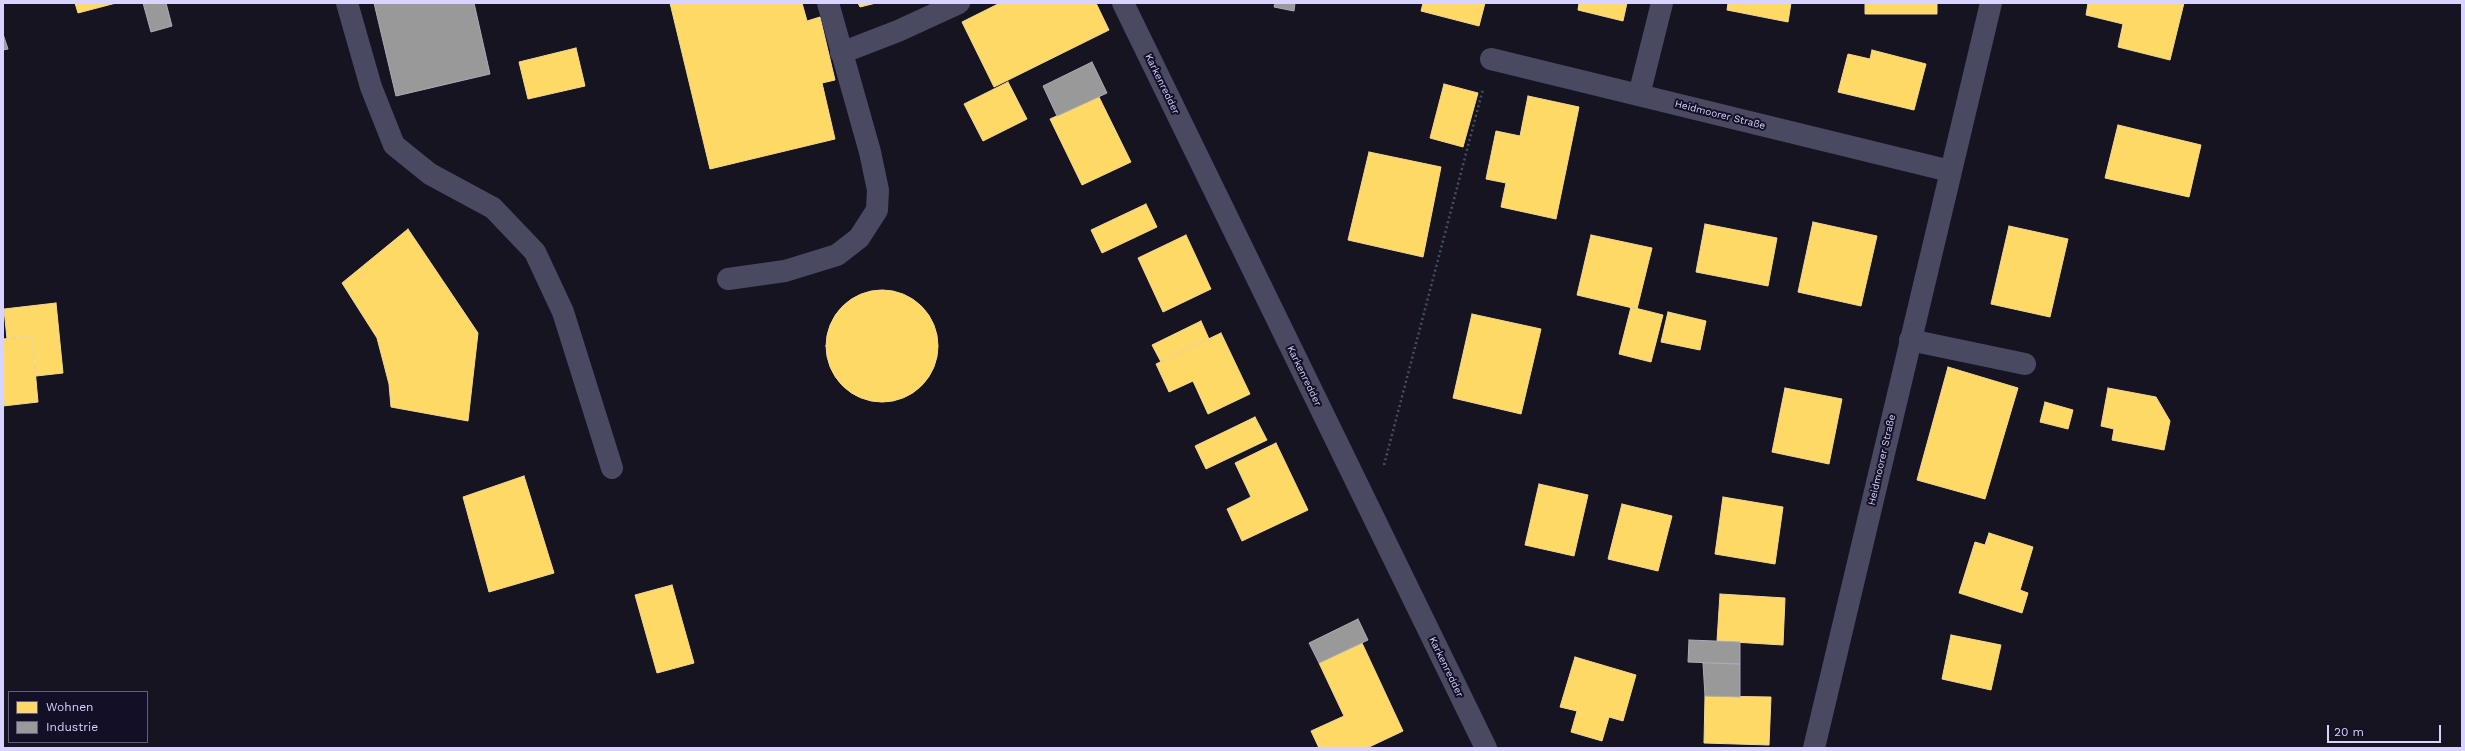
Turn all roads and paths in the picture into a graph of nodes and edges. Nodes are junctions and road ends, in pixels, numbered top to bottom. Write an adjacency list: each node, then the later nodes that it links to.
1 (347, 3): 14 (street)
2 (828, 3): 7 (street)
3 (959, 3): 7 (street)
4 (1123, 3): 16 (street, Karkenredder)
5 (1662, 3): 9 (street)
6 (1991, 3): 10 (street, Heidmoorer Straße)
7 (841, 53): 11 (street)
8 (1491, 59): 9 (street, Heidmoorer Straße); 15 (path)
9 (1639, 95): 10 (street, Heidmoorer Straße)
10 (1950, 171): 12 (street, Heidmoorer Straße)
11 (728, 280)
12 (1910, 340): 13 (street); 17 (street, Heidmoorer Straße)
13 (2025, 364)
14 (612, 468)
15 (1384, 468)
16 (1486, 748)
17 (1814, 748)

